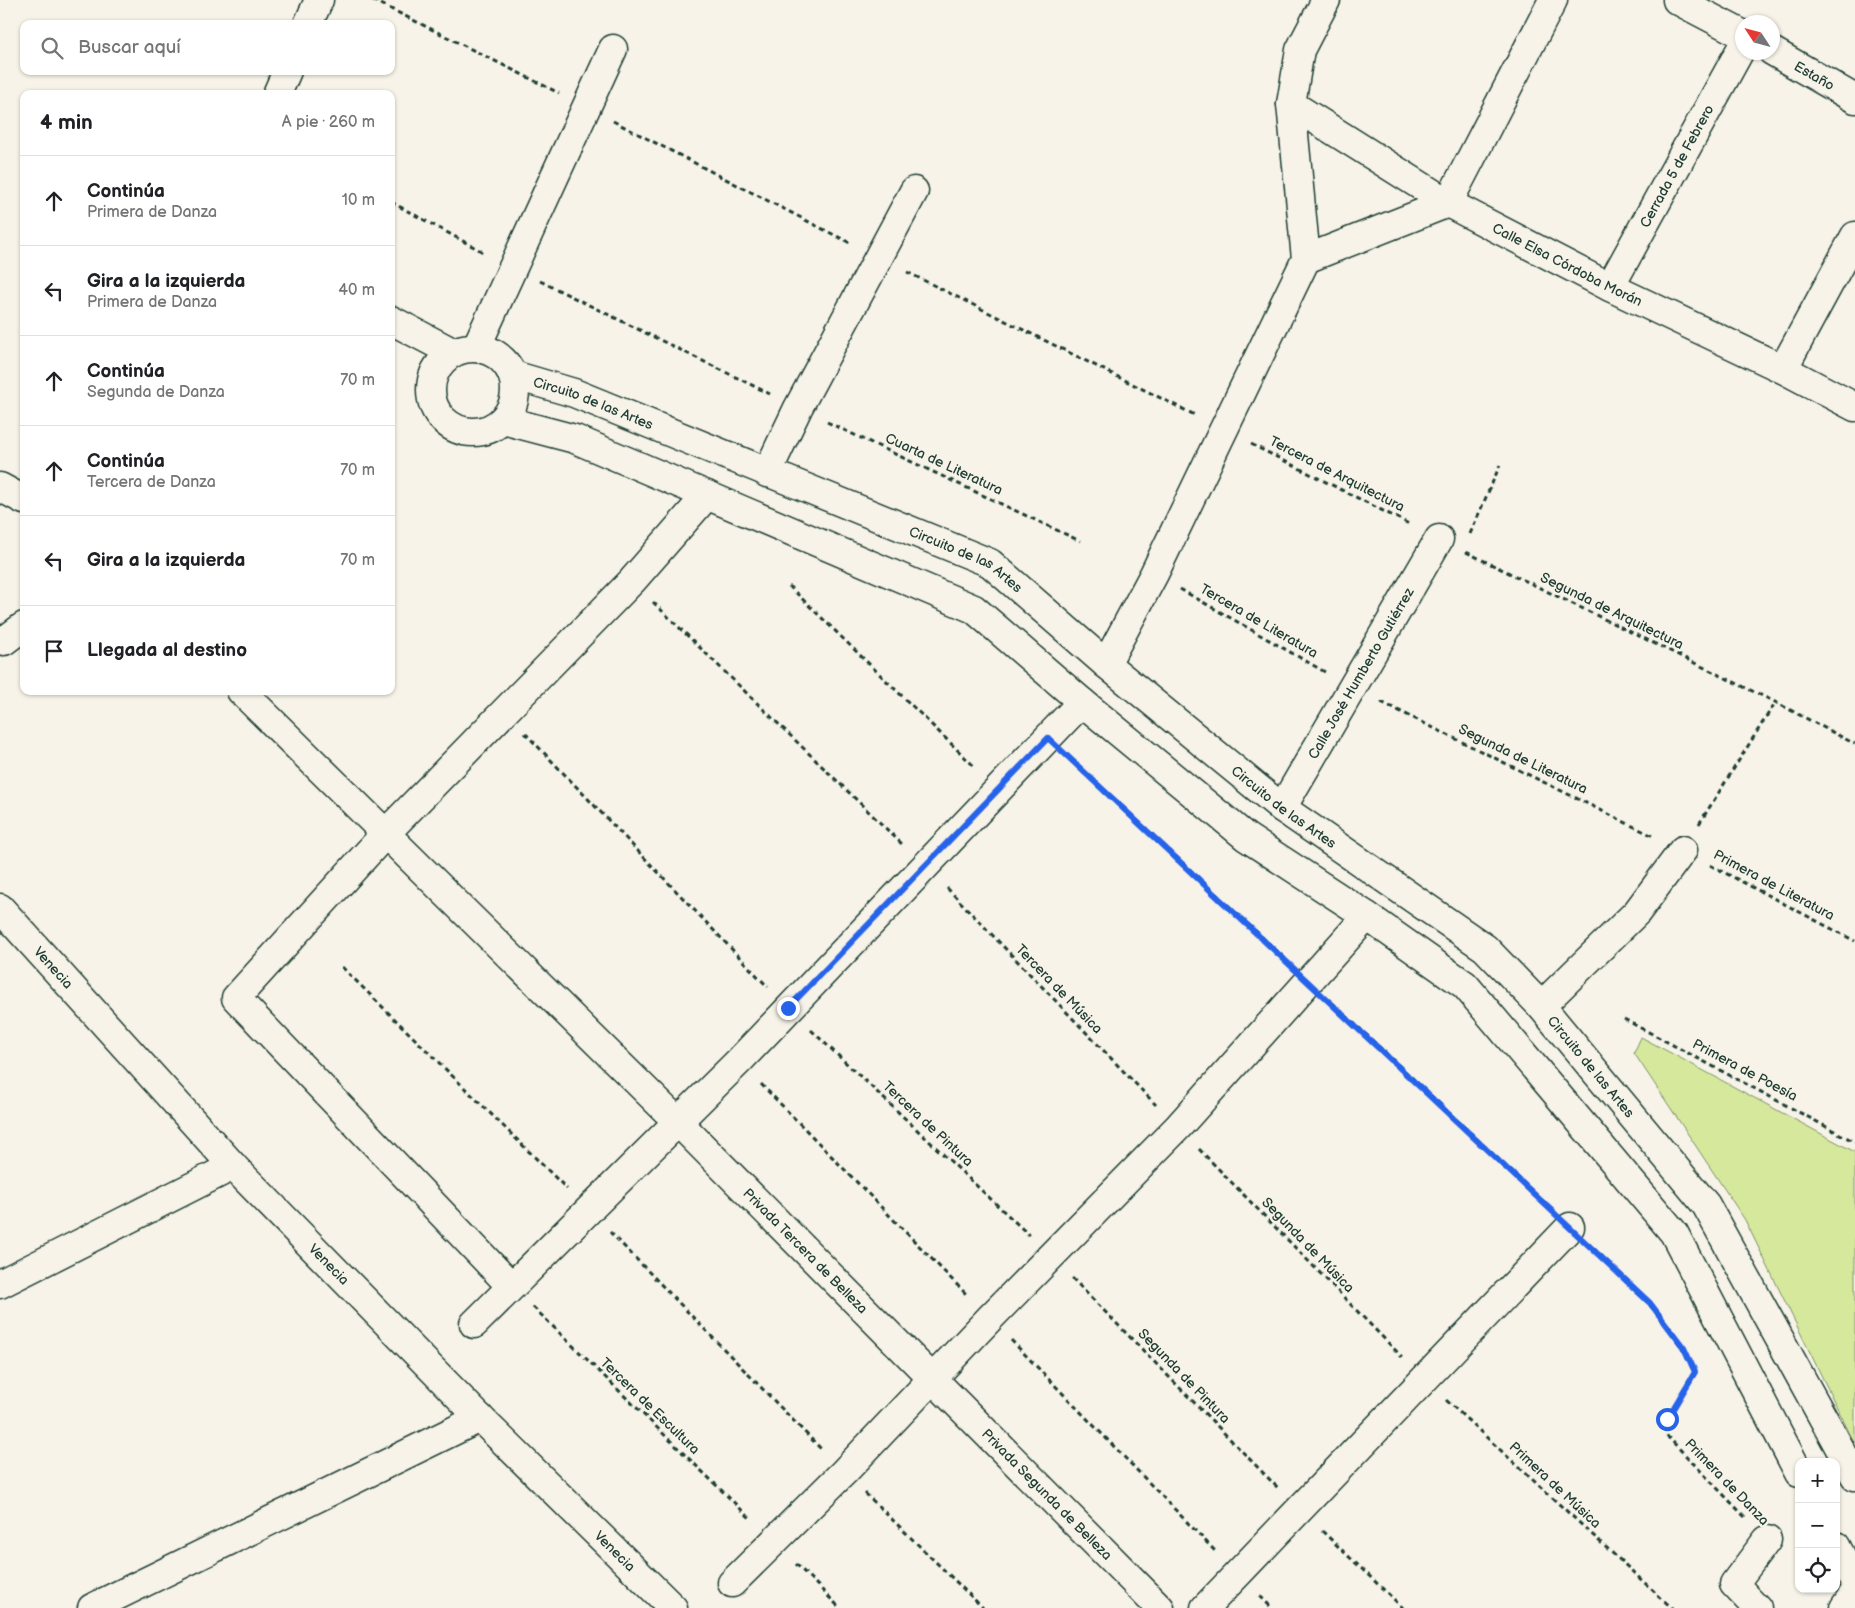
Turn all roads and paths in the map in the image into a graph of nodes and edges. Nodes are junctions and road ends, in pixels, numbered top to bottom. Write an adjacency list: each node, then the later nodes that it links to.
1 (319, 0): 6 (street)
2 (373, 0): 15 (path, Tercera de Arquitectura)
3 (1326, 0): 14 (street)
4 (1553, 0): 17 (street)
5 (1677, 0): 7 (street)
6 (310, 20)
7 (1735, 30)
8 (613, 49): 15 (street)
9 (1780, 56): 13 (street, Estaño)
10 (1735, 60): 23 (street, Cerrada 5 de Febrero)
11 (285, 75): 12 (street)
12 (279, 90)
13 (1855, 99)
14 (1291, 104): 17 (street, Calle Elsa Córdoba Morán); 21 (street)
15 (586, 107): 20 (path, Tercera de Arquitectura); 22 (street)
16 (914, 191): 20 (street)
17 (1448, 203): 21 (street); 23 (street, Calle Elsa Córdoba Morán)
18 (395, 204): 22 (path, Cuarta de Literatura)
19 (1855, 236): 26 (street)
20 (878, 258): 29 (street); 31 (path, Tercera de Arquitectura)
21 (1306, 259): 31 (street)
22 (512, 268): 25 (street); 29 (path, Cuarta de Literatura)
23 (1610, 287): 26 (street, Calle Elsa Córdoba Morán)
24 (395, 322): 25 (street)
25 (464, 350): 27 (street); 30 (street)
26 (1783, 369): 28 (street, Calle Elsa Córdoba Morán)
27 (513, 375): 30 (street); 33 (street, Circuito de las Artes)
28 (1855, 407)
29 (798, 408): 33 (street); 38 (path, Cuarta de Literatura)
30 (503, 420): 35 (street)
31 (1224, 430): 37 (path, Tercera de Arquitectura); 40 (street)
32 (1500, 465): 39 (path)
33 (768, 473): 45 (street, Circuito de las Artes)
34 (0, 487): 36 (street)
35 (706, 495): 41 (street); 48 (street)
36 (20, 498)
37 (1439, 539): 39 (path, Segunda de Arquitectura); 46 (street, Calle José Humberto Gutiérrez)
38 (1080, 541)
39 (1463, 551): 49 (path, Segunda de Arquitectura)
40 (1154, 574): 45 (street); 46 (path, Tercera de Literatura)
41 (632, 581): 50 (street); 57 (path, Tercera de Música)
42 (789, 586): 53 (path)
43 (20, 629): 44 (street)
44 (0, 640)
45 (1106, 664): 54 (street, Circuito de las Artes)
46 (1353, 688): 54 (street, Calle José Humberto Gutiérrez); 56 (path, Segunda de Literatura)
47 (245, 695): 55 (street, Privada Tercera de Belleza)
48 (1082, 702): 51 (street); 59 (street)
49 (1775, 702): 52 (path, Segunda de Arquitectura); 56 (path)
50 (504, 712): 55 (street); 64 (path, Tercera de Pintura)
51 (1048, 738): 53 (street); 62 (path)
52 (1855, 744)
53 (998, 790): 57 (street)
54 (1282, 808): 63 (street, Circuito de las Artes)
55 (384, 834): 67 (street, Privada Tercera de Belleza); 75 (street)
56 (1683, 850): 60 (path, Primera de Literatura); 63 (street)
57 (925, 866): 64 (street); 68 (path, Tercera de Música)
58 (0, 908): 70 (street, Venecia)
59 (1367, 916): 62 (street); 81 (street)
60 (1855, 940)
61 (342, 967): 71 (path)
62 (1309, 981): 68 (street); 72 (path)
63 (1541, 1006): 83 (street, Circuito de las Artes)
64 (788, 1008): 66 (street); 73 (path, Tercera de Pintura)
65 (1624, 1019): 69 (path, Primera de Poesía)
66 (739, 1061): 67 (street); 76 (path)
67 (678, 1122): 71 (street); 78 (street, Privada Tercera de Belleza)
68 (1178, 1127): 73 (street); 79 (path, Segunda de Música)
69 (1855, 1142)
70 (233, 1166): 74 (street); 80 (street, Venecia)
71 (588, 1210): 75 (street); 82 (path)
72 (1570, 1227): 79 (street); 85 (path, Primera de Danza)
73 (1051, 1257): 76 (street); 84 (path, Segunda de Pintura)
74 (0, 1284)
75 (511, 1286): 77 (street); 86 (path, Tercera de Escultura)
76 (990, 1318): 78 (street); 88 (path)
77 (474, 1324)
78 (934, 1379): 82 (street); 96 (street, Privada Segunda de Belleza)
79 (1423, 1379): 84 (street); 99 (path, Primera de Música)
80 (480, 1418): 92 (street); 93 (street, Venecia)
81 (1795, 1465)
82 (844, 1472): 86 (street); 95 (path)
83 (1855, 1476)
84 (1300, 1510): 88 (street); 98 (path, Segunda de Pintura)
85 (1767, 1540): 100 (street)
86 (774, 1542): 90 (street); 94 (path, Tercera de Escultura)
87 (1837, 1548): 89 (street)
88 (1238, 1574): 97 (street)
89 (1855, 1582)
90 (732, 1583)
91 (1855, 1592): 101 (street)
92 (92, 1608)
93 (673, 1608)
94 (840, 1608)
95 (983, 1608)
96 (1160, 1608)
97 (1205, 1608)
98 (1403, 1608)
99 (1672, 1608)
100 (1757, 1608)
101 (1844, 1608)

